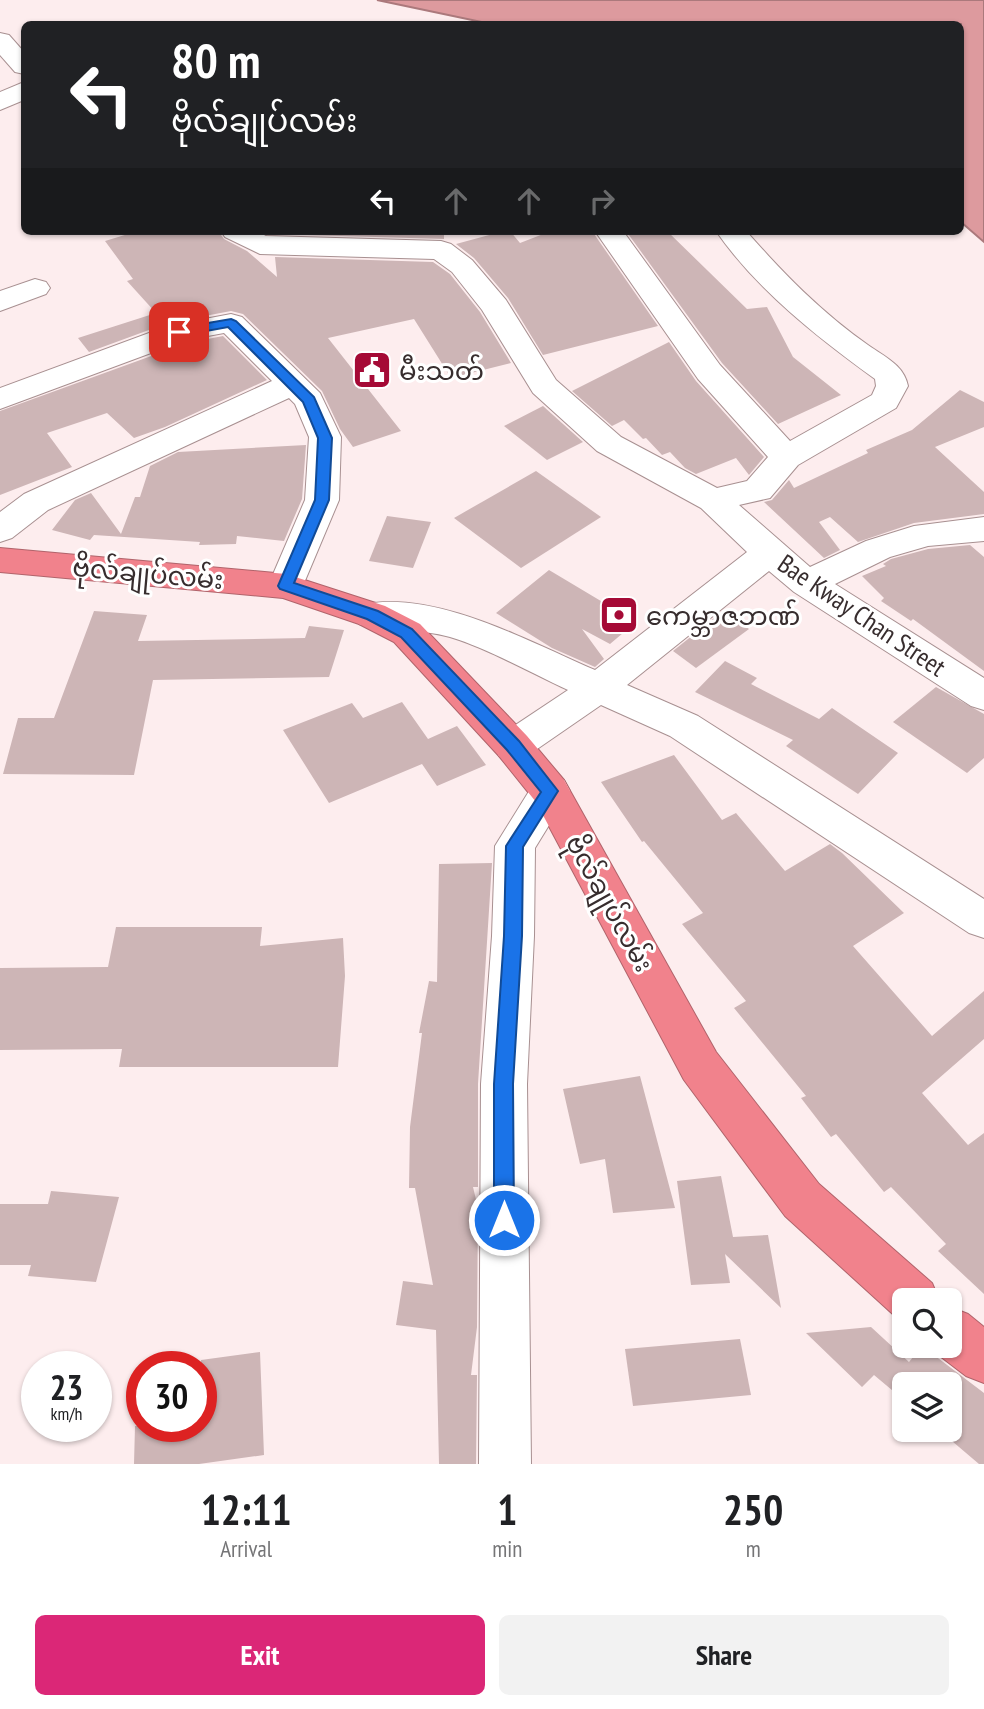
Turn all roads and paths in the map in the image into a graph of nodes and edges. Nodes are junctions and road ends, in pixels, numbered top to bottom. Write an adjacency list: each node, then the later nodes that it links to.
1 (0, 40): 2 (street)
2 (21, 64)
3 (242, 235): 11 (street, Bae Kway Chan Street)
4 (612, 235): 10 (street)
5 (734, 235): 10 (street)
6 (35, 288): 7 (street)
7 (0, 302)
8 (293, 384): 9 (street); 13 (street); 17 (street)
9 (0, 399)
10 (786, 457): 11 (street)
11 (713, 500): 14 (street, Bae Kway Chan Street)
12 (984, 529): 16 (street)
13 (0, 530)
14 (769, 553): 16 (street, Bae Kway Chan Street); 19 (street)
15 (0, 560): 17 (highway, ဗိုလ်ချုပ်လမ်း)
16 (807, 583): 20 (street, Bae Kway Chan Street)
17 (286, 586): 18 (highway, ဗိုလ်ချုပ်လမ်း)
18 (372, 615): 19 (street); 21 (highway, ဗိုလ်ချုပ်လမ်း)
19 (598, 688): 21 (street); 23 (street)
20 (984, 696)
21 (513, 746): 22 (highway, ဗိုလ်ချုပ်လမ်း)
22 (550, 791): 24 (highway, ဗိုလ်ချုပ်လမ်း); 27 (street)
23 (984, 921)
24 (901, 1288)
25 (962, 1341): 26 (highway)
26 (984, 1358)
27 (505, 1464)

